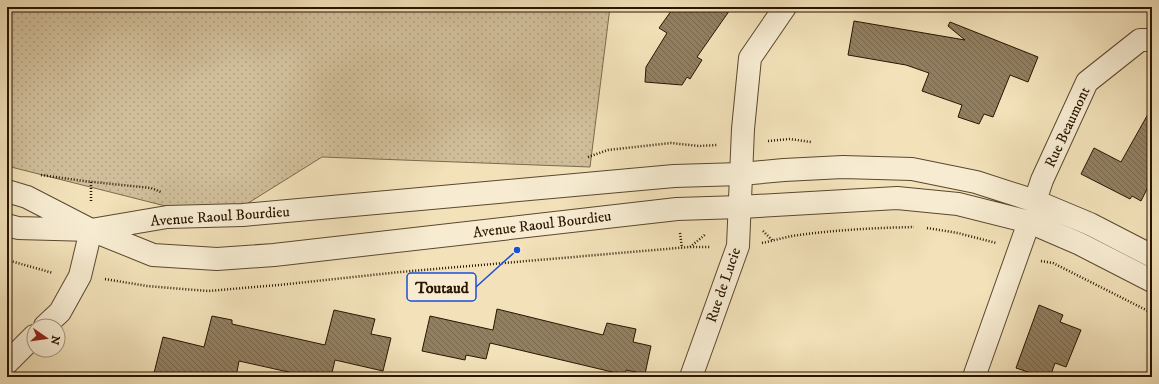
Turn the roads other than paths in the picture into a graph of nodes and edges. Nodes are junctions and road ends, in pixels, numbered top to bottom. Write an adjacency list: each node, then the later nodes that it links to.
1 (785, 7): 4 (street, Rue de Lucie)
2 (1152, 40): 5 (street, Rue Beaumont)
3 (7, 191): 8 (street)
4 (741, 191): 5 (street, Avenue Raoul Bourdieu); 6 (street, Avenue Raoul Bourdieu); 8 (street, Avenue Raoul Bourdieu); 8 (street, Avenue Raoul Bourdieu); 14 (street, Rue de Lucie)
5 (1035, 200): 9 (street, Avenue Raoul Bourdieu)
6 (1029, 222): 10 (street, Avenue Raoul Bourdieu); 15 (street)
7 (7, 225): 8 (street)
8 (91, 230): 11 (street)
9 (1152, 256)
10 (1152, 281)
11 (54, 318)
12 (26, 344): 13 (street)
13 (7, 363)
14 (691, 377)
15 (974, 377)

